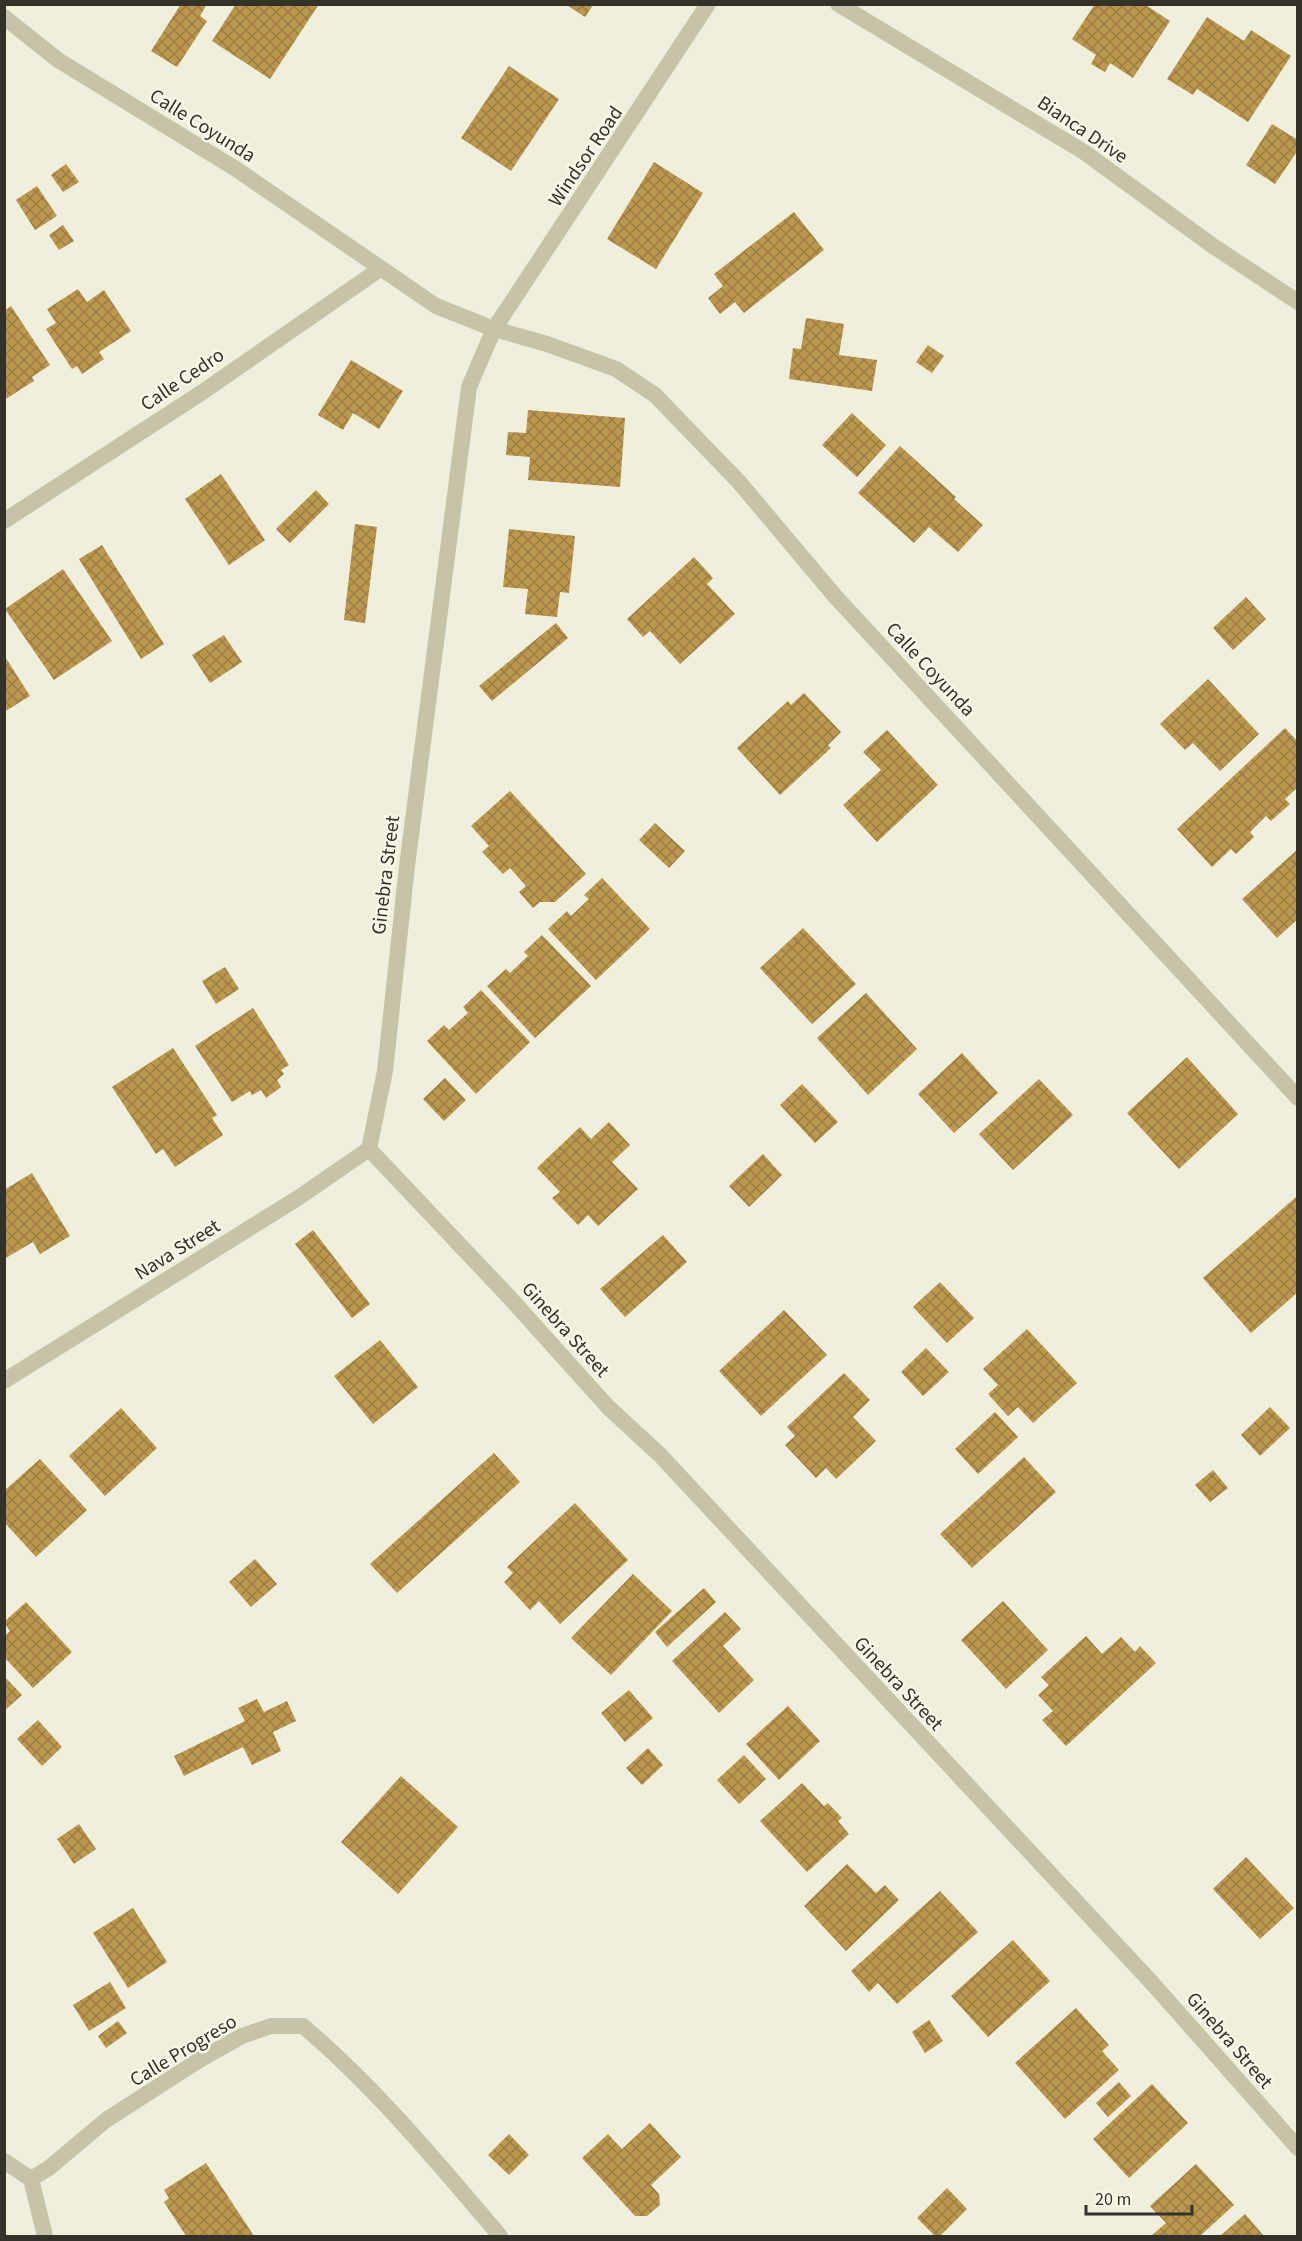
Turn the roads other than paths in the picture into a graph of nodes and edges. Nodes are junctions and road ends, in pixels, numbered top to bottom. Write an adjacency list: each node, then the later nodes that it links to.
1 (708, 4): 6 (street, Windsor Road)
2 (838, 4): 5 (street, Bianca Drive)
3 (4, 17): 4 (street, Calle Coyunda)
4 (380, 269): 6 (street, Calle Coyunda); 7 (street, Calle Cedro)
5 (1298, 302)
6 (494, 329): 8 (street, Calle Coyunda); 9 (street, Ginebra Street)
7 (4, 521)
8 (1298, 1098)
9 (369, 1149): 10 (street, Nava Street); 11 (street, Ginebra Street)
10 (4, 1381)
11 (1298, 2148)
12 (4, 2161): 13 (street)
13 (31, 2179): 14 (street); 15 (street, Calle Progreso)
14 (45, 2236)
15 (500, 2236)

